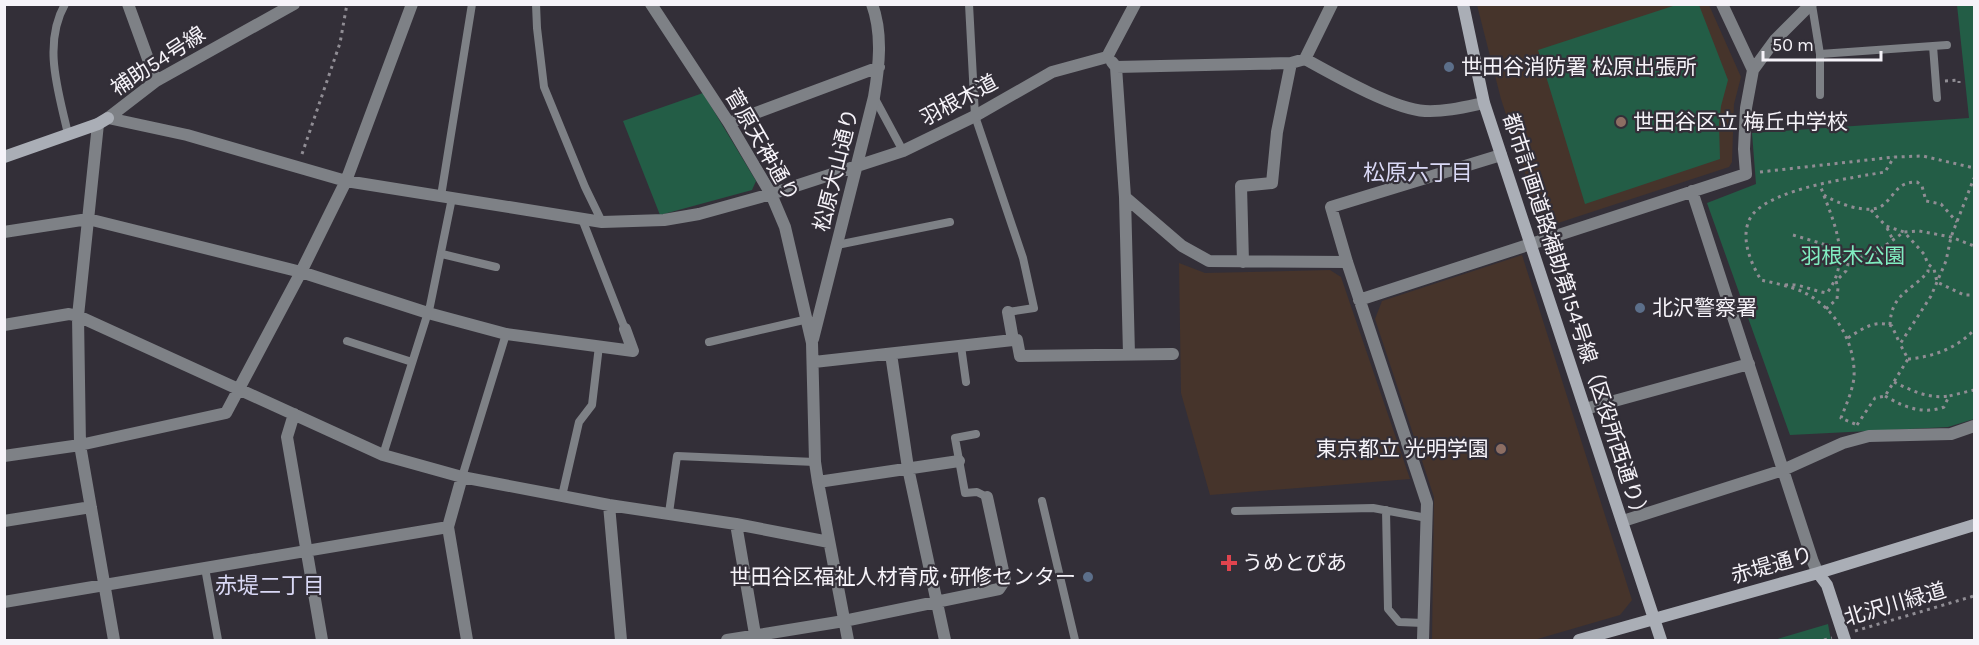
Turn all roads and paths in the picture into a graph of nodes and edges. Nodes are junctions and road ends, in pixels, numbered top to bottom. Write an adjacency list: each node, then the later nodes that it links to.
1 (65, 4): 33 (lane)
2 (128, 4): 25 (street)
3 (294, 4): 25 (street, 補助54号線)
4 (347, 4): 38 (path)
5 (412, 4): 43 (street)
6 (472, 4): 48 (lane)
7 (537, 4): 53 (lane)
8 (651, 4): 32 (street, 菅原天神通り)
9 (872, 4): 22 (street, 松原大山通り)
10 (969, 4): 30 (lane)
11 (1135, 4): 19 (street)
12 (1332, 4): 20 (street)
13 (1462, 4): 29 (street, 都市計画道路補助第154号線（区役所西通り）)
14 (1722, 4): 24 (street)
15 (1811, 5): 18 (lane); 24 (street)
16 (1947, 45): 17 (lane)
17 (1933, 46): 18 (lane); 28 (lane)
18 (1820, 54): 26 (lane)
19 (1107, 57): 23 (street); 30 (street, 羽根木道)
20 (1305, 59): 21 (street); 29 (street)
21 (1291, 63): 23 (street); 68 (street)
22 (879, 67): 27 (street, 松原大山通り); 32 (street)
23 (1116, 67): 49 (street)
24 (1753, 70): 41 (street)
25 (156, 81): 31 (street, 補助54号線)
26 (1820, 95)
27 (874, 97): 34 (lane); 39 (street, 松原大山通り)
28 (1937, 98)
29 (1484, 102): 35 (street, 都市計画道路補助第154号線（区役所西通り）)
30 (975, 116): 34 (street, 羽根木道); 79 (lane)
31 (103, 121): 33 (street); 38 (street, 羽根木道); 51 (street)
32 (729, 123): 46 (street, 菅原天神通り)
33 (68, 134): 36 (street)
34 (903, 151): 39 (street, 羽根木道)
35 (1502, 155): 62 (street, 都市計画道路補助第154号線（区役所西通り）); 69 (street)
36 (4, 157)
37 (1894, 157): 40 (path); 41 (path); 44 (path)
38 (298, 167): 43 (street, 羽根木道)
39 (855, 167): 46 (street, 羽根木道); 63 (street, 松原大山通り)
40 (1974, 168)
41 (1746, 174): 45 (street)
42 (1974, 178): 55 (path)
43 (346, 181): 48 (street, 羽根木道); 72 (street)
44 (1820, 185): 47 (path); 75 (path)
45 (1692, 192): 62 (street); 102 (street)
46 (771, 194): 53 (street, 羽根木道); 82 (street, 菅原天神通り)
47 (1824, 195): 50 (path); 65 (path)
48 (447, 197): 52 (street, 羽根木道); 66 (lane)
49 (1125, 197): 68 (street); 97 (street)
50 (1871, 210): 55 (path); 56 (path)
51 (88, 219): 57 (street); 72 (street); 81 (street)
52 (582, 219): 53 (street, 羽根木道); 85 (lane)
53 (602, 222)
54 (950, 222): 63 (lane)
55 (1957, 222): 60 (path)
56 (1886, 226): 58 (path); 61 (path)
57 (4, 232)
58 (1904, 232): 60 (path); 61 (path); 70 (path)
59 (1793, 235): 65 (path)
60 (1951, 237): 64 (path); 74 (path)
61 (1893, 240): 67 (path)
62 (1531, 244): 77 (street); 109 (street, 都市計画道路補助第154号線（区役所西通り）)
63 (837, 245): 92 (street, 松原大山通り)
64 (1974, 246)
65 (1840, 249): 67 (path); 73 (path)
66 (442, 254): 71 (lane); 80 (lane)
67 (1849, 261): 73 (path)
68 (1243, 262): 69 (street)
69 (1347, 262): 77 (street)
70 (1928, 264): 74 (path); 84 (path)
71 (496, 267)
72 (301, 272): 80 (street); 105 (street)
73 (1836, 281): 75 (path); 78 (path)
74 (1937, 282): 76 (path); 93 (path)
75 (1783, 286): 78 (path)
76 (1974, 295)
77 (1359, 300): 130 (street)
78 (1826, 309): 88 (path)
79 (1008, 312): 90 (street)
80 (428, 313): 87 (street); 100 (lane)
81 (78, 316): 83 (street); 105 (street); 113 (street)
82 (808, 319): 91 (lane); 92 (street, 菅原天神通り)
83 (4, 325)
84 (1890, 325): 88 (path); 93 (path)
85 (625, 329): 94 (street)
86 (1974, 330): 99 (path)
87 (506, 334): 94 (street); 120 (lane)
88 (1848, 338): 107 (path)
89 (348, 340): 100 (lane)
90 (1013, 340): 95 (street); 97 (street)
91 (709, 342)
92 (812, 343): 101 (street, 菅原天神通り)
93 (1900, 344): 99 (path)
94 (599, 346): 122 (lane)
95 (961, 346): 96 (street); 103 (lane)
96 (891, 354): 101 (street); 118 (street)
97 (1129, 354): 98 (street)
98 (1173, 354)
99 (1908, 359): 104 (path)
100 (412, 362): 114 (lane)
101 (814, 362): 117 (street, 菅原天神通り)
102 (1749, 364): 109 (street); 119 (street)
103 (966, 382)
104 (1894, 382): 107 (path); 108 (path)
105 (238, 389): 110 (street); 113 (street)
106 (1974, 390): 108 (path)
107 (1885, 396): 108 (path)
108 (1949, 396)
109 (1585, 409): 132 (street, 都市計画道路補助第154号線（区役所西通り）)
110 (294, 414): 114 (street); 137 (street)
111 (1974, 426): 119 (street)
112 (976, 434): 116 (lane)
113 (81, 444): 115 (street); 126 (street)
114 (383, 455): 120 (street)
115 (4, 456)
116 (959, 461): 118 (street); 123 (lane)
117 (815, 462): 121 (street, 菅原天神通り); 129 (lane)
118 (908, 468): 121 (street); 142 (street)
119 (1783, 470): 132 (street); 139 (street)
120 (462, 477): 122 (street); 135 (street)
121 (818, 482): 136 (street, 菅原天神通り)
122 (562, 496): 125 (street)
123 (987, 497): 142 (street)
124 (1042, 501): 157 (lane)
125 (609, 505): 129 (street); 153 (street)
126 (91, 507): 131 (street); 140 (street)
127 (1386, 510): 128 (lane); 130 (lane); 146 (lane)
128 (1235, 511)
129 (669, 513): 133 (street)
130 (1427, 518): 146 (street)
131 (4, 521)
132 (1623, 521): 144 (street, 都市計画道路補助第154号線（区役所西通り）)
133 (736, 524): 136 (street); 147 (street)
134 (1974, 525): 139 (street, 赤堤通り)
135 (448, 527): 137 (street); 152 (street)
136 (829, 542): 145 (street, 菅原天神通り)
137 (306, 551): 138 (street); 151 (street)
138 (205, 568): 140 (street); 150 (lane)
139 (1818, 573): 144 (street, 赤堤通り); 148 (street)
140 (105, 585): 143 (street); 149 (street)
141 (1974, 596): 148 (path, 北沢川緑道)
142 (937, 600): 145 (street); 156 (street)
143 (4, 602)
144 (1654, 618): 159 (street, 赤堤通り); 160 (street, 都市計画道路補助第154号線（区役所西通り）)
145 (844, 621): 147 (street); 155 (street, 菅原天神通り)
146 (1423, 623): 158 (street)
147 (756, 638): 154 (street)
148 (1844, 638): 161 (path, 北沢川緑道)
149 (114, 640)
150 (218, 640)
151 (322, 640)
152 (467, 640)
153 (621, 640)
154 (727, 640)
155 (848, 640)
156 (945, 640)
157 (1074, 640)
158 (1423, 640)
159 (1579, 640)
160 (1661, 640)
161 (1824, 640)

